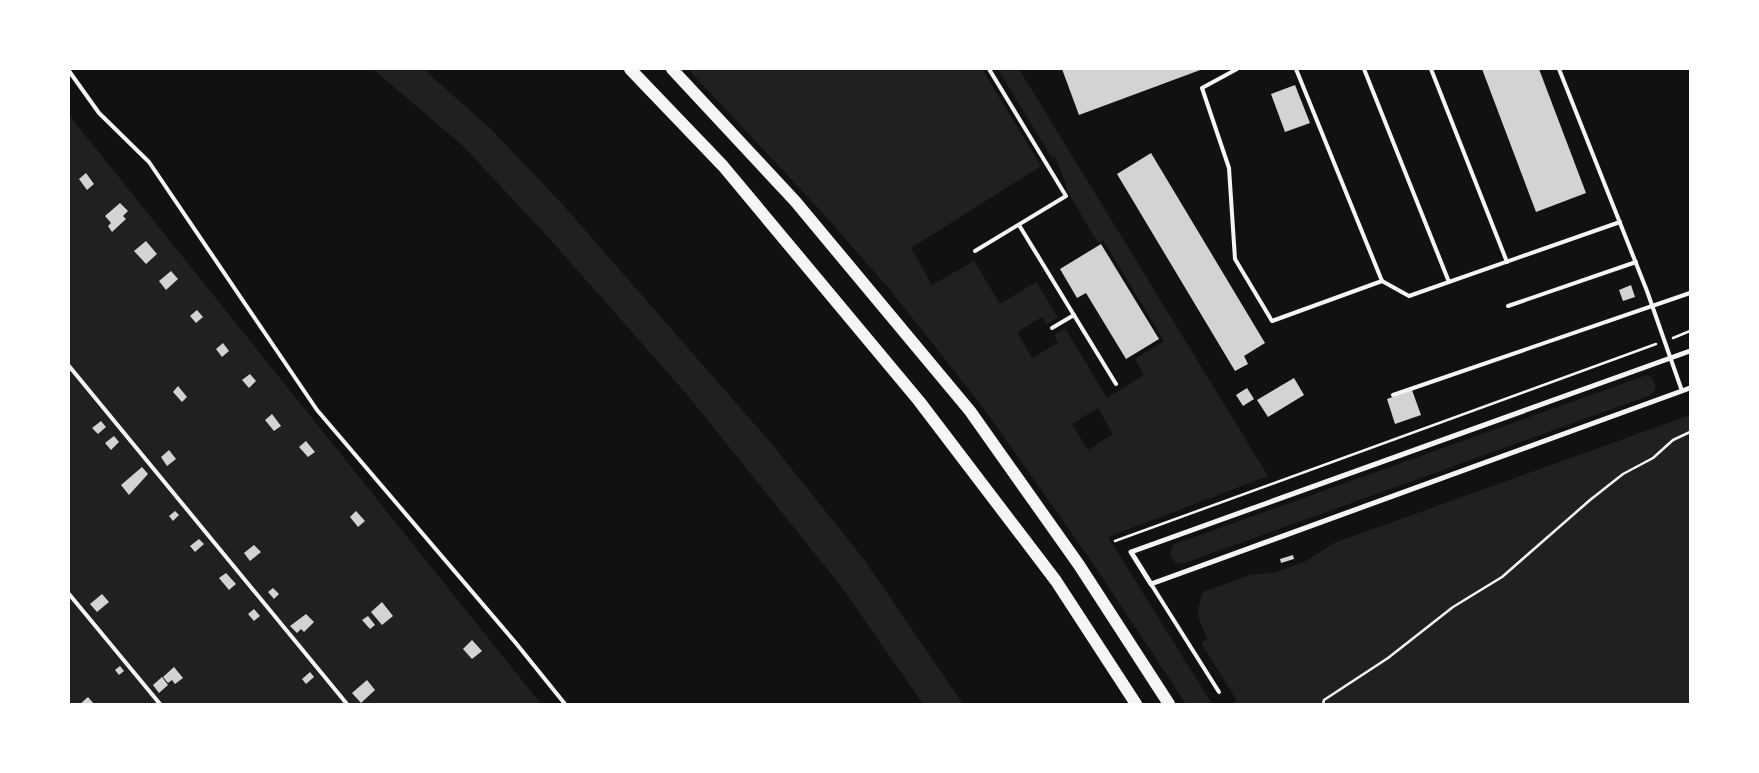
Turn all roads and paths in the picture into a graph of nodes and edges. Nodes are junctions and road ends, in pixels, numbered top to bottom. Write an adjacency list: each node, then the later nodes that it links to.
1 (630, 69): 39 (highway)
2 (672, 69): 40 (highway)
3 (989, 69): 11 (lane)
4 (1237, 69): 15 (lane)
5 (1296, 69): 15 (lane)
6 (1364, 69): 16 (lane)
7 (1431, 69): 13 (lane)
8 (1559, 69): 10 (lane)
9 (69, 71): 38 (lane)
10 (1620, 222): 13 (lane); 14 (lane)
11 (1019, 224): 12 (lane); 20 (lane)
12 (976, 251)
13 (1507, 262): 16 (lane)
14 (1636, 262): 18 (lane); 19 (lane)
15 (1382, 281): 16 (lane)
16 (1449, 282)
17 (1690, 293): 19 (lane)
18 (1508, 306)
19 (1652, 306): 23 (lane); 30 (lane)
20 (1074, 315): 21 (lane); 27 (lane)
21 (1052, 328)
22 (1690, 331): 23 (path)
23 (1664, 341): 25 (lane); 32 (path)
24 (1690, 351): 25 (street)
25 (1670, 358): 29 (lane); 33 (street)
26 (69, 366): 37 (lane)
27 (1116, 384)
28 (1690, 388): 29 (street)
29 (1682, 391): 33 (street)
30 (1394, 395)
31 (1690, 432): 41 (path)
32 (1115, 541)
33 (1151, 584): 35 (lane)
34 (69, 594): 36 (lane)
35 (1219, 692)
36 (160, 704)
37 (347, 704)
38 (565, 704)
39 (1136, 704)
40 (1168, 704)
41 (1323, 704)

